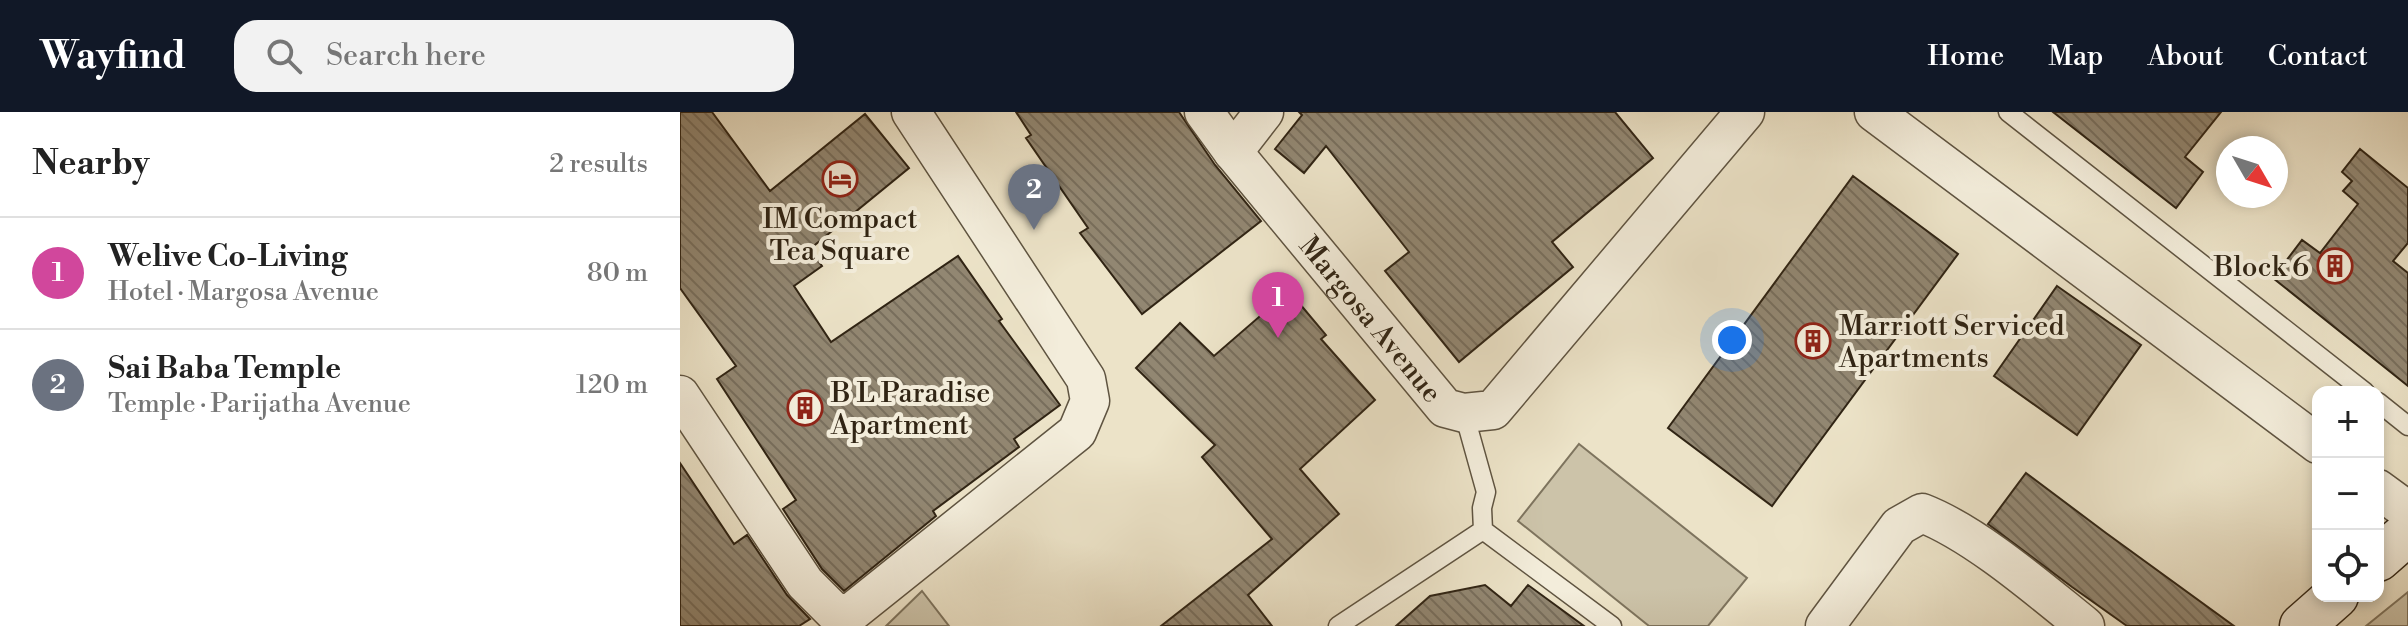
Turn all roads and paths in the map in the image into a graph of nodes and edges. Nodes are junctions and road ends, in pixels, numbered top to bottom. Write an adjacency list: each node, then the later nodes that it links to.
1 (911, 112): 20 (street)
2 (1204, 112): 7 (street, Margosa Avenue)
3 (1264, 112): 7 (street)
4 (1745, 112): 11 (street, Margosa Avenue)
5 (1874, 112): 13 (street)
6 (2008, 112): 8 (lane)
7 (1233, 152): 11 (street, Margosa Avenue)
8 (2357, 386)
9 (680, 395): 20 (street)
10 (2384, 407): 12 (lane)
11 (1464, 413): 16 (lane)
12 (2408, 426)
13 (2312, 440)
14 (2384, 493): 15 (street)
15 (2408, 511)
16 (1483, 530): 21 (lane); 22 (lane)
17 (2408, 533): 18 (street)
18 (2384, 554)
19 (2329, 602): 25 (street)
20 (841, 620)
21 (1338, 626)
22 (1612, 626)
23 (1825, 626): 24 (street)
24 (2085, 626)
25 (2302, 626)

